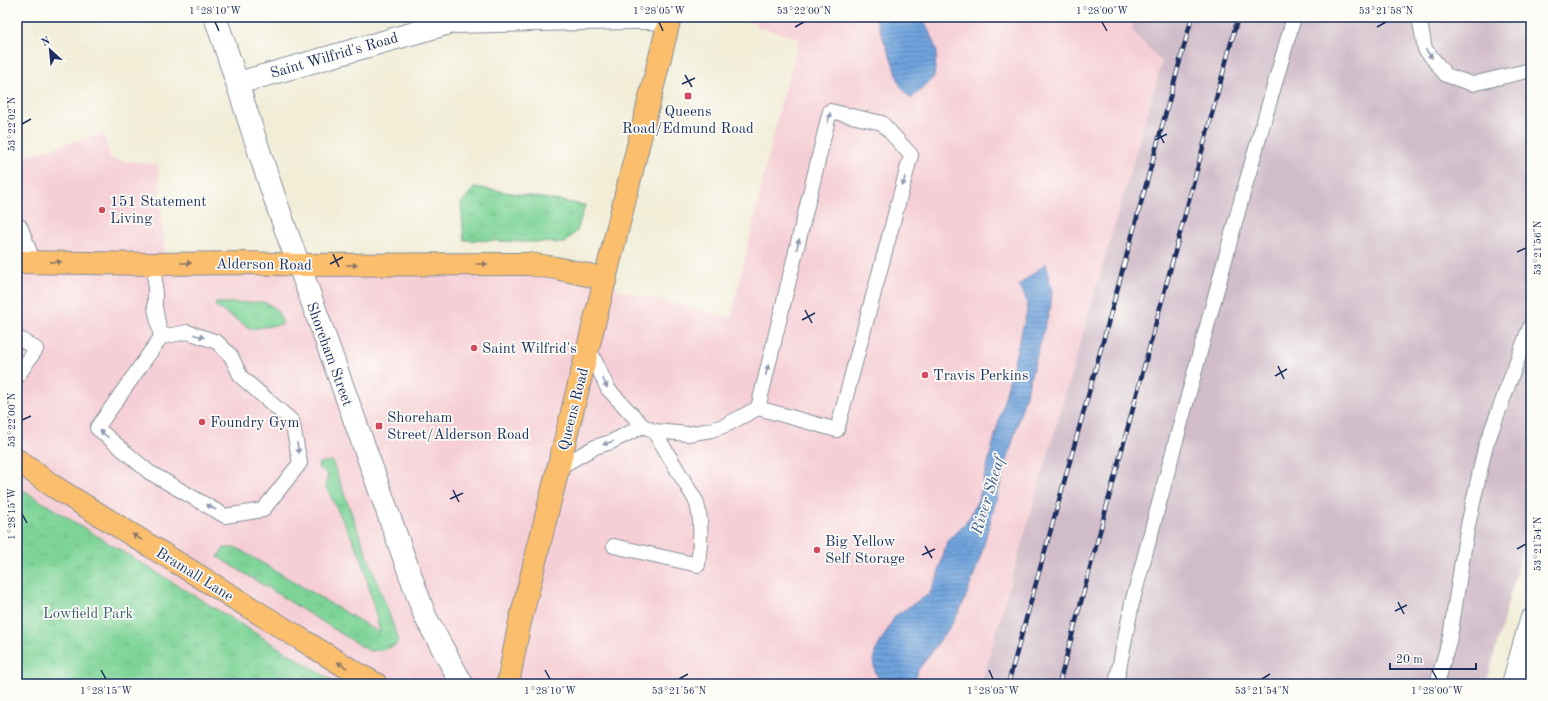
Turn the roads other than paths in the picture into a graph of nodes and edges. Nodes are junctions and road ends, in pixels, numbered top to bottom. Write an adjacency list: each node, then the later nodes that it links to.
1 (215, 17): 7 (street, Shoreham Street)
2 (1294, 17): 27 (lane)
3 (1419, 17): 6 (lane, one-way to 6)
4 (453, 19): 5 (street, Saint Wilfrid's Road); 7 (street, Saint Wilfrid's Road)
5 (669, 19): 12 (highway, Queens Road)
6 (1531, 70)
7 (238, 83): 11 (street, Shoreham Street)
8 (17, 230): 9 (street)
9 (23, 262): 10 (highway, Alderson Road, one-way to 10)
10 (155, 264): 11 (highway, Alderson Road, one-way to 11); 15 (lane)
11 (299, 265): 12 (highway, Alderson Road, one-way to 12); 25 (street, Shoreham Street)
12 (606, 279): 16 (highway, Queens Road)
13 (1531, 325): 28 (lane)
14 (17, 337): 17 (lane)
15 (161, 337): 15 (lane, one-way to 15)
16 (589, 348): 19 (lane, one-way to 19); 21 (highway, Queens Road)
17 (17, 377)
18 (758, 408): 18 (lane, one-way to 18); 19 (lane)
19 (649, 429): 21 (lane, one-way to 21); 22 (lane)
20 (17, 460): 24 (highway, Bramall Lane, one-way to 20)
21 (558, 468): 26 (highway, Queens Road)
22 (614, 546)
23 (1531, 620): 29 (street)
24 (376, 684)
25 (462, 684)
26 (508, 684)
27 (1116, 684)
28 (1437, 684)
29 (1513, 684)

